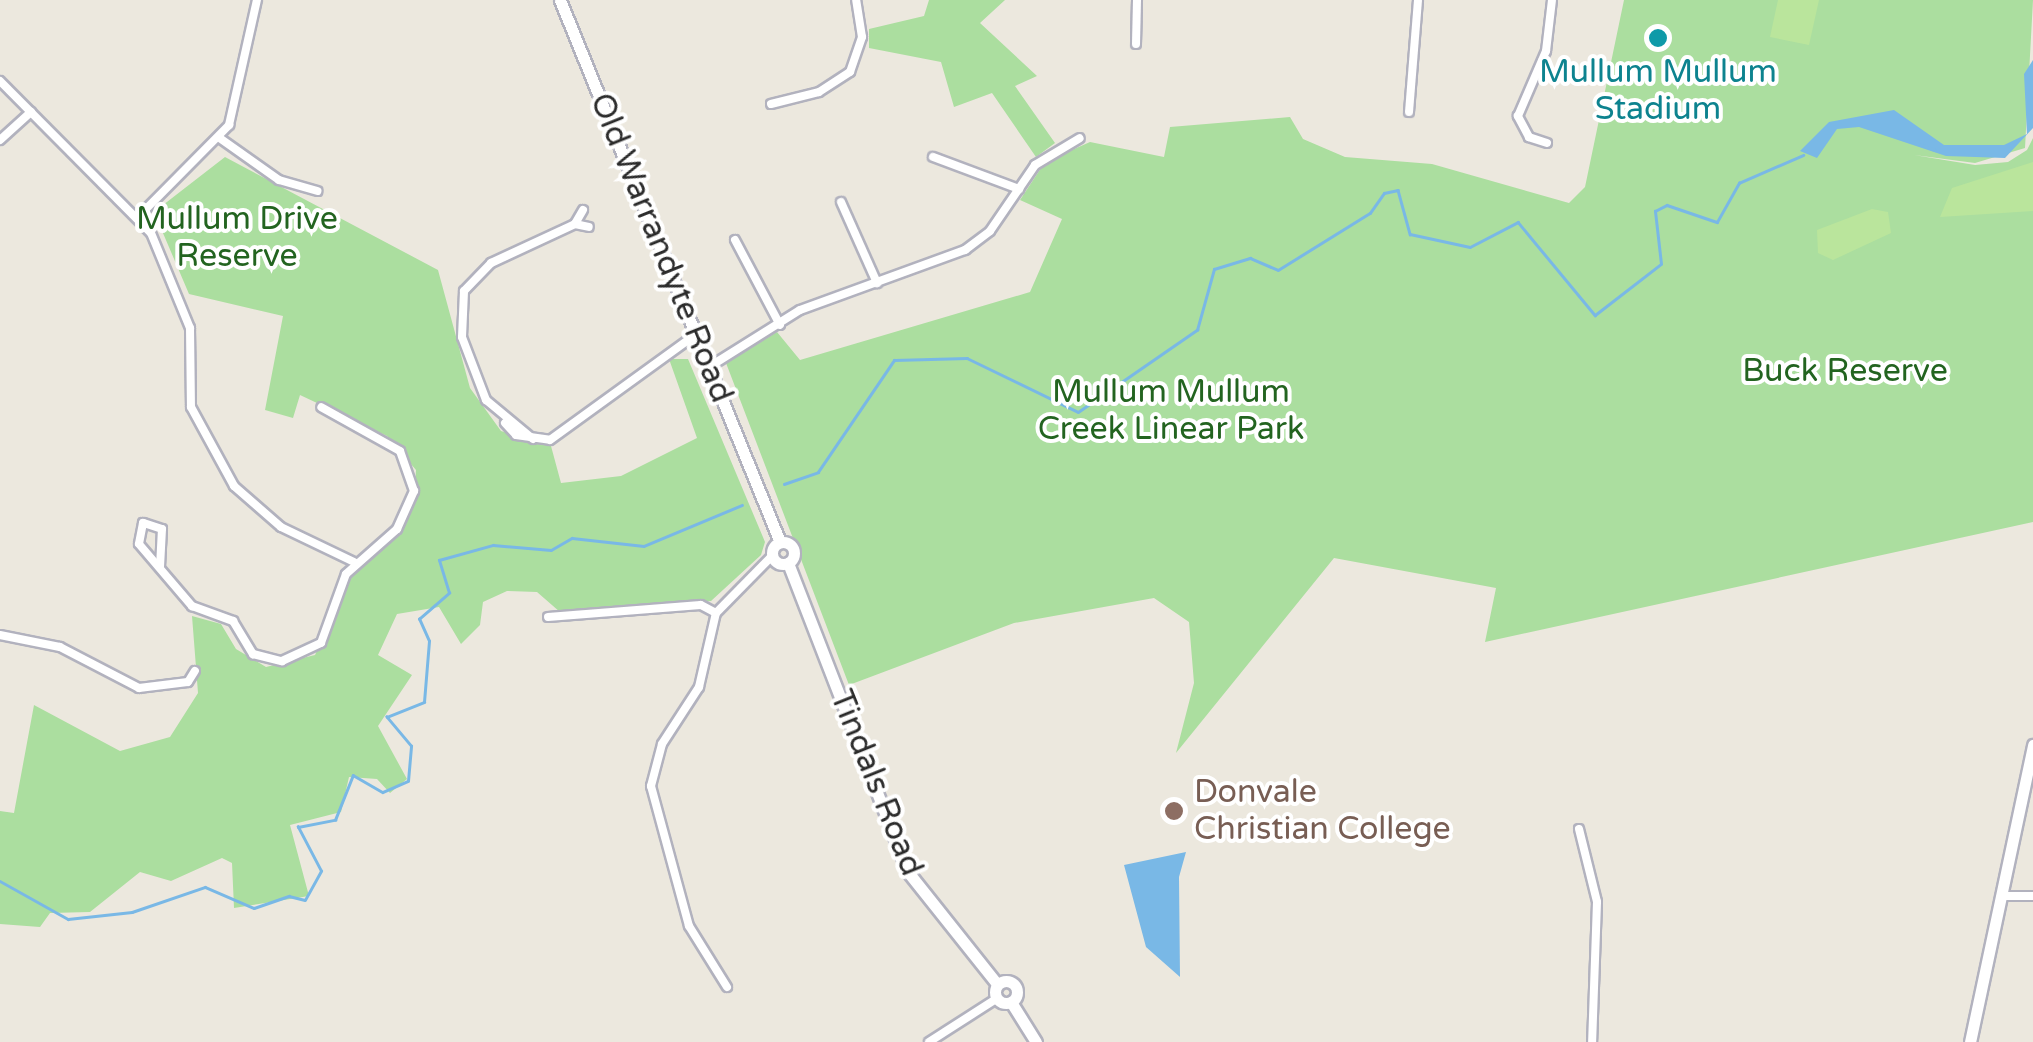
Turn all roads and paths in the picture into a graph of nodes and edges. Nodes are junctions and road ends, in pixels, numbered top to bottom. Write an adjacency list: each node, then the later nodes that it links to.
1 (257, 0): 13 (street)
2 (560, 0): 27 (main road, Old Warrandyte Road)
3 (856, 0): 9 (street)
4 (1137, 0): 7 (street)
5 (1418, 0): 11 (street)
6 (1552, 0): 15 (street)
7 (1136, 44)
8 (0, 82): 10 (street)
9 (772, 104)
10 (31, 112): 14 (street); 21 (street)
11 (1409, 112)
12 (1080, 138): 17 (street)
13 (222, 139): 18 (street); 21 (street)
14 (0, 140)
15 (1547, 142)
16 (933, 157): 17 (street)
17 (1018, 190): 25 (street)
18 (316, 191)
19 (841, 202): 25 (street)
20 (584, 210): 22 (street)
21 (140, 216): 32 (street)
22 (575, 224): 23 (street); 27 (street)
23 (589, 227)
24 (735, 240): 26 (street)
25 (878, 283): 26 (street)
26 (780, 326): 28 (street)
27 (694, 335): 28 (main road, Old Warrandyte Road)
28 (708, 367): 30 (main road, Old Warrandyte Road)
29 (318, 422): 32 (street)
30 (780, 542): 31 (main road); 33 (main road, Tindals Road)
31 (773, 555): 33 (main road); 35 (street)
32 (354, 562): 34 (street)
33 (788, 562): 43 (main road, Tindals Road)
34 (160, 567): 34 (street)
35 (716, 613): 36 (street); 44 (street)
36 (548, 617)
37 (0, 634): 38 (street)
38 (195, 670)
39 (2033, 745): 41 (main road)
40 (1579, 829): 49 (street)
41 (2001, 896): 42 (street); 50 (main road)
42 (2033, 896)
43 (998, 984): 45 (main road); 46 (main road, Tindals Road)
44 (727, 987)
45 (996, 999): 46 (main road); 47 (street)
46 (1011, 1002): 48 (main road)
47 (930, 1042)
48 (1036, 1042)
49 (1592, 1042)
50 (1970, 1042)

